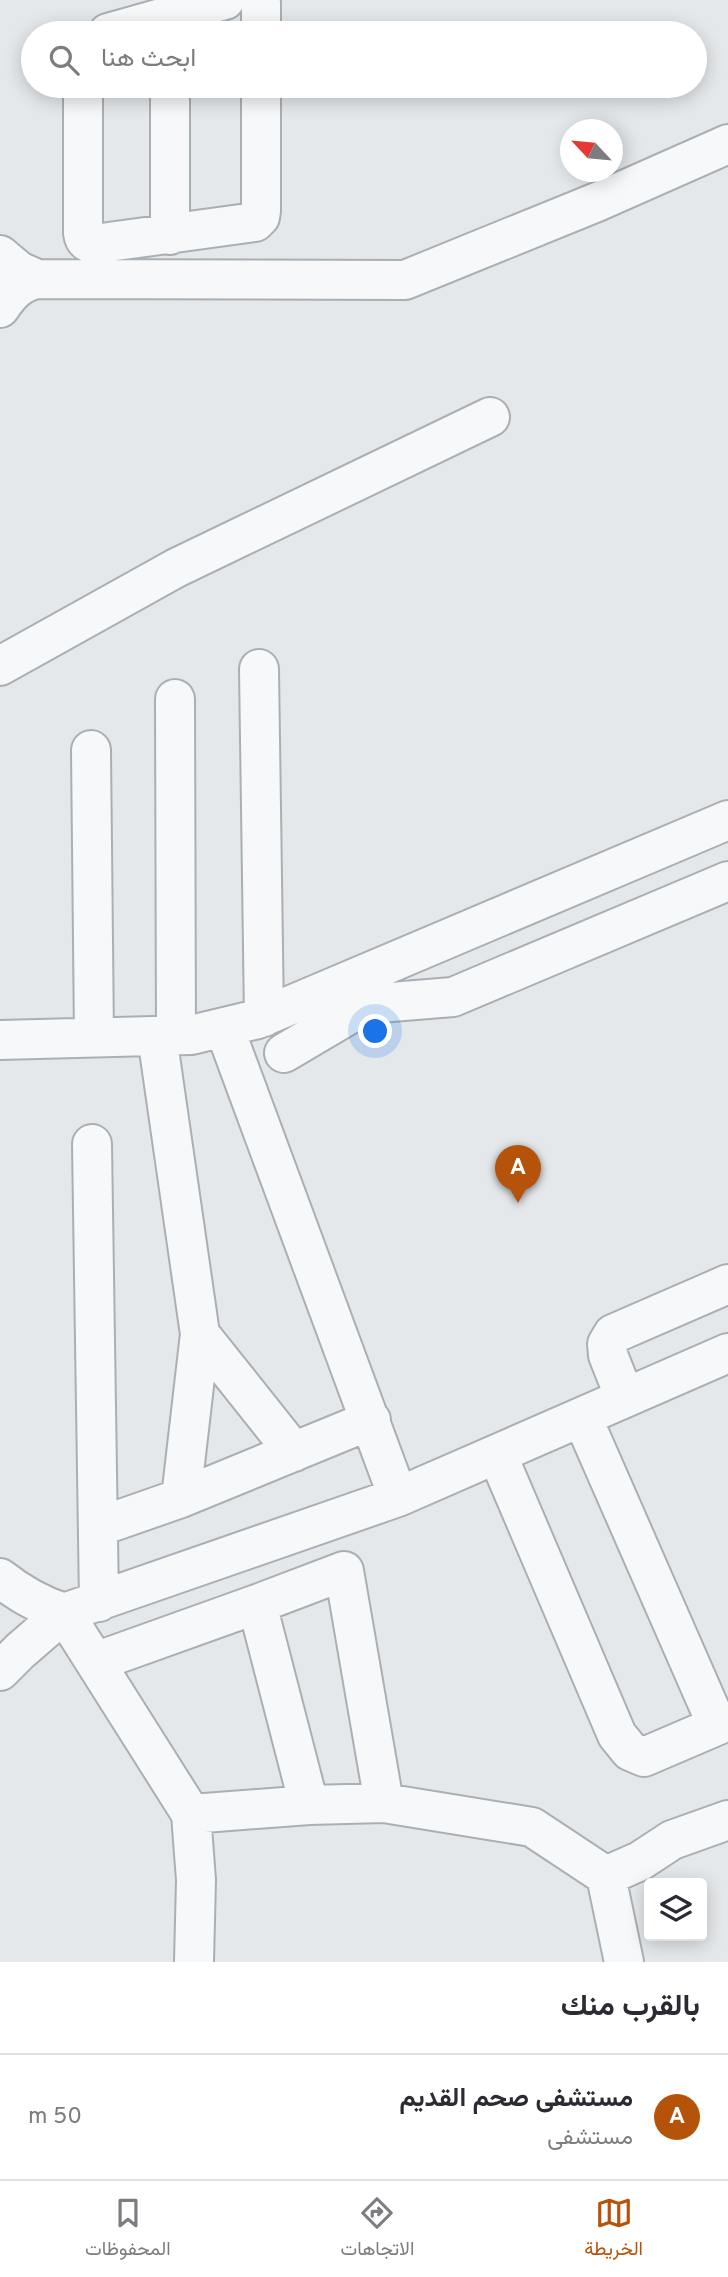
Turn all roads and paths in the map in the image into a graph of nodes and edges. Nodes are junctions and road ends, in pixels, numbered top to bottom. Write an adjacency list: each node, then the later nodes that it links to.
1 (225, 0): 3 (street)
2 (259, 0): 4 (street)
3 (179, 21)
4 (261, 21)
5 (83, 98): 9 (street)
6 (170, 98): 9 (street)
7 (261, 98): 9 (street)
8 (728, 144): 11 (street)
9 (170, 235)
10 (0, 255): 11 (street)
11 (37, 279): 12 (street)
12 (0, 308)
13 (490, 417): 14 (street)
14 (0, 666)
15 (259, 669): 20 (street)
16 (175, 699): 22 (street)
17 (92, 750): 23 (street)
18 (728, 820): 20 (street)
19 (728, 881): 25 (street)
20 (264, 1017): 21 (street)
21 (224, 1027): 22 (street); 32 (street)
22 (167, 1036): 23 (street); 28 (street)
23 (94, 1037): 24 (street)
24 (0, 1040)
25 (284, 1053)
26 (92, 1144): 37 (street)
27 (728, 1284): 30 (street)
28 (200, 1334): 33 (street); 36 (street)
29 (728, 1353): 30 (street)
30 (625, 1398): 31 (street)
31 (582, 1417): 34 (street); 43 (street)
32 (370, 1420): 33 (street); 35 (street)
33 (294, 1452): 36 (street)
34 (496, 1454): 35 (street); 43 (street)
35 (398, 1497): 40 (street)
36 (181, 1498): 37 (street)
37 (98, 1527): 40 (street)
38 (0, 1578): 40 (street)
39 (257, 1604): 41 (street); 44 (street); 45 (street)
40 (82, 1607): 41 (street); 42 (street)
41 (95, 1662): 46 (street)
42 (0, 1671)
43 (722, 1723)
44 (384, 1803): 45 (street); 48 (street)
45 (309, 1805): 46 (street)
46 (191, 1814): 49 (street)
47 (728, 1820): 48 (street)
48 (606, 1876): 50 (street)
49 (194, 1962)
50 (624, 1962)

